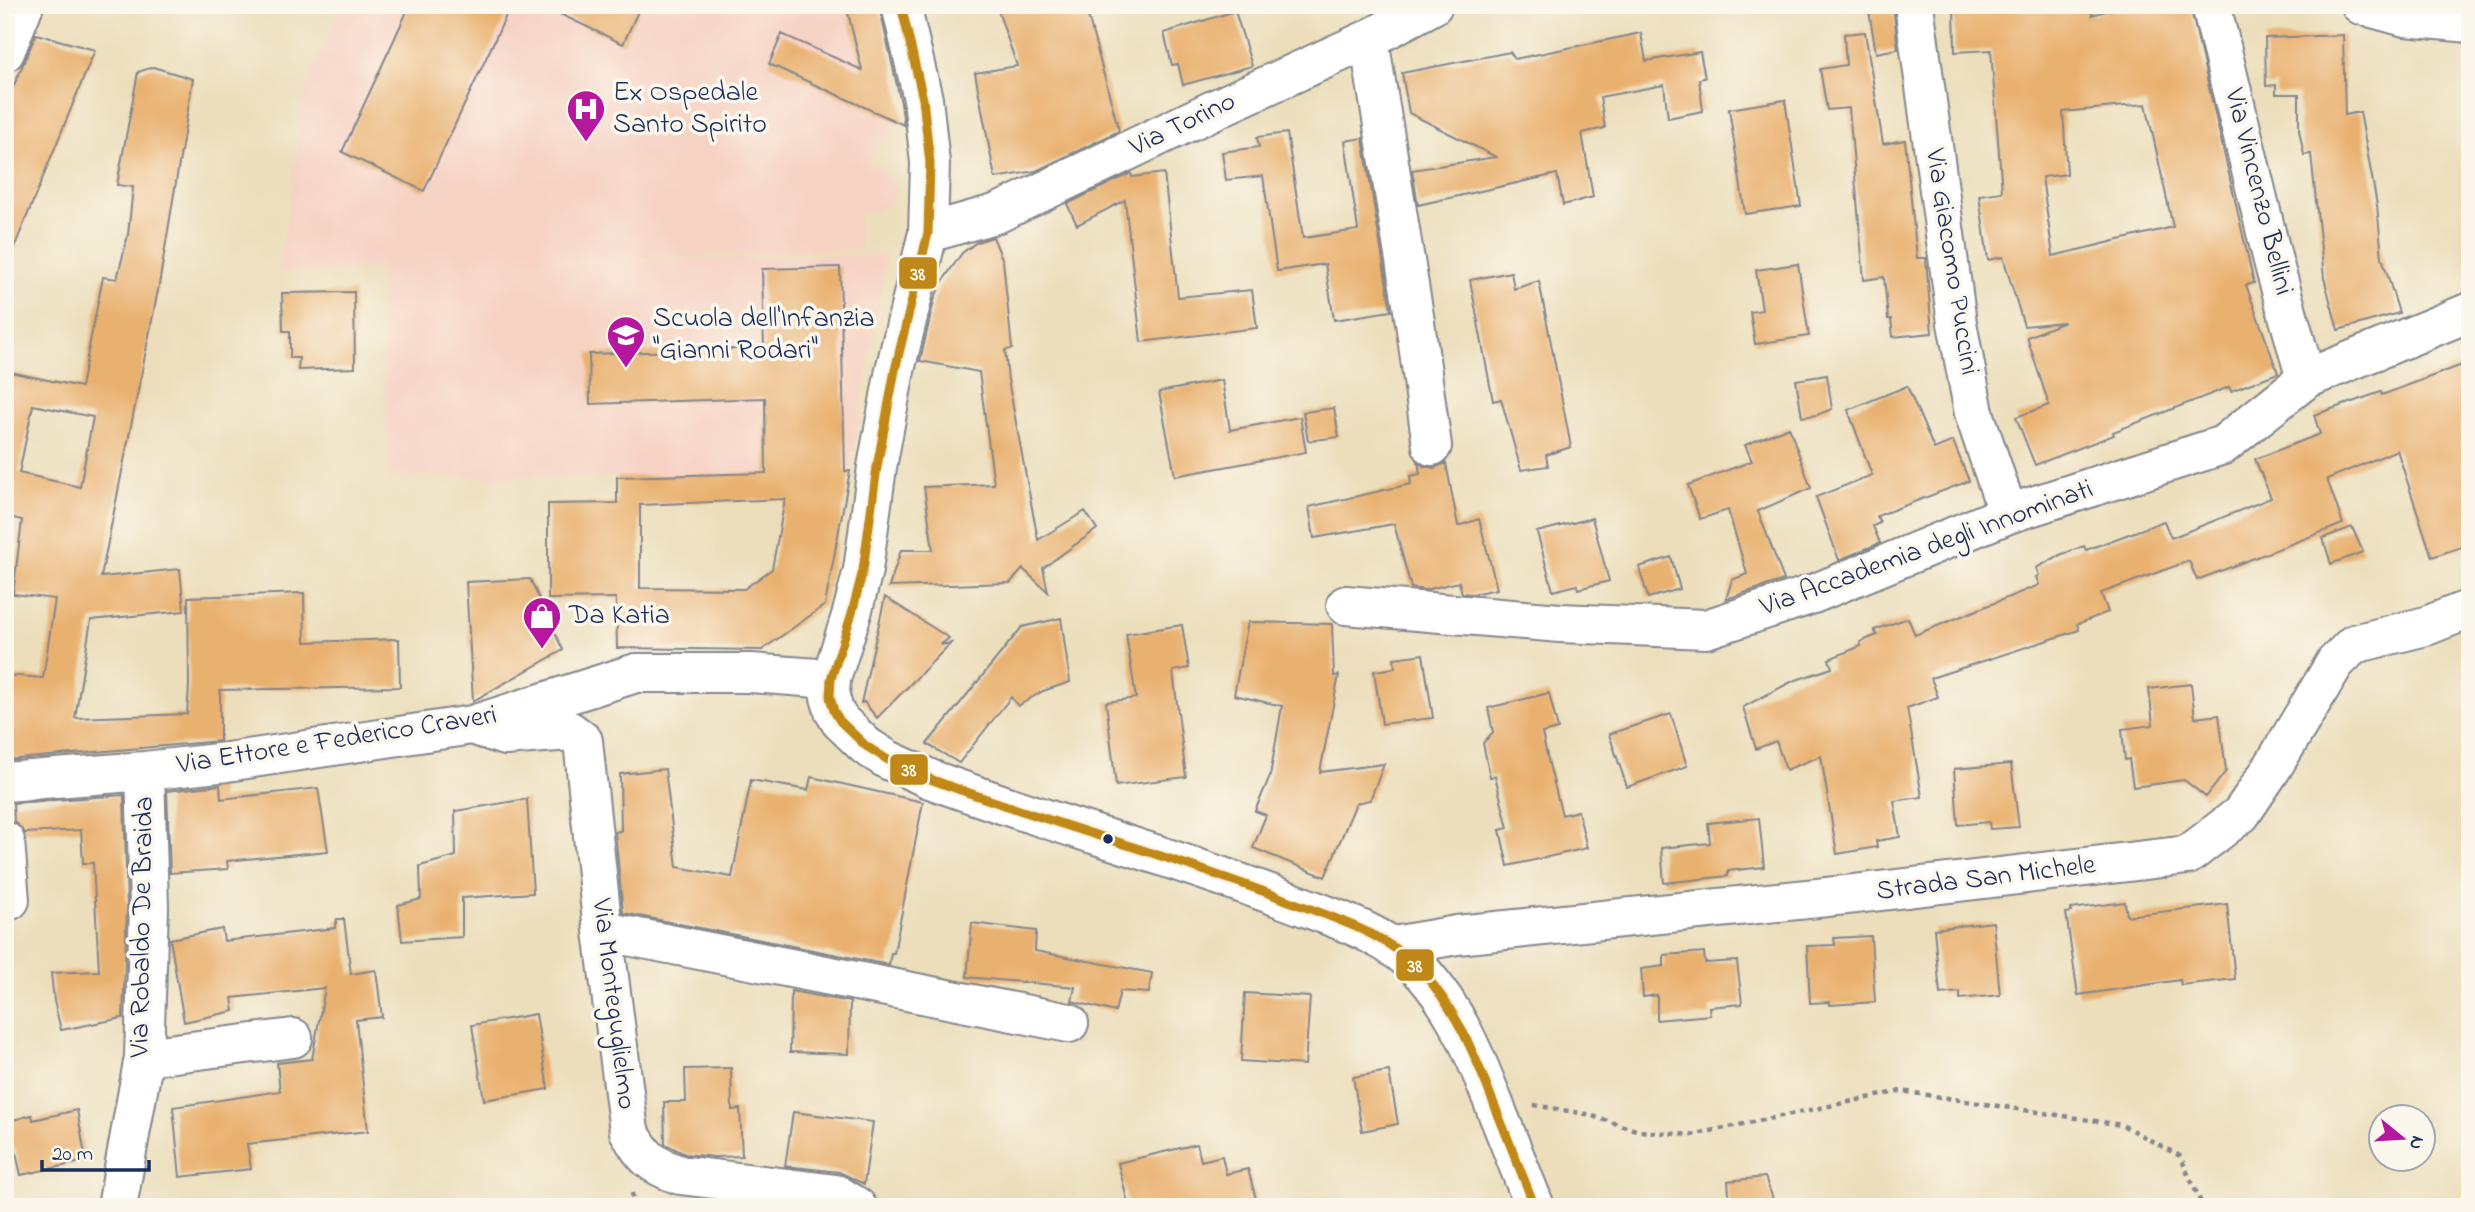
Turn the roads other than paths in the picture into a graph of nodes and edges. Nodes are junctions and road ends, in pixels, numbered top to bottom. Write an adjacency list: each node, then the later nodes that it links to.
1 (24, 5): 9 (street)
2 (901, 5): 10 (street)
3 (1433, 5): 8 (street, Via Torino)
4 (1914, 5): 14 (street, Via Giacomo Puccini)
5 (2211, 5): 12 (street, Via Vincenzo Bellini)
6 (2361, 5): 7 (street)
7 (2470, 23)
8 (1369, 39): 10 (street, Via Torino); 13 (street)
9 (6, 48)
10 (928, 233): 17 (street)
11 (2470, 312): 12 (street, Via Accademia degli Innominati)
12 (2306, 379): 14 (street, Via Accademia degli Innominati)
13 (1433, 446)
14 (2008, 514): 15 (street, Via Accademia degli Innominati)
15 (1346, 606)
16 (2470, 610): 24 (street, Strada San Michele)
17 (831, 679): 18 (street, Via Ettore e Federico Craveri); 24 (street)
18 (472, 725): 19 (street, Via Ettore e Federico Craveri); 23 (street, Via Monteguglielmo)
19 (145, 771): 20 (street, Via Ettore e Federico Craveri); 27 (street, Via Robaldo De Braida)
20 (5, 782)
21 (5, 841): 22 (street)
22 (10, 900)
23 (603, 931): 25 (street); 29 (street, Via Monteguglielmo)
24 (1394, 946): 30 (street)
25 (1069, 1023)
26 (293, 1038): 27 (street)
27 (144, 1057): 28 (street, Via Robaldo De Braida)
28 (117, 1207)
29 (857, 1207)
30 (1535, 1207)

